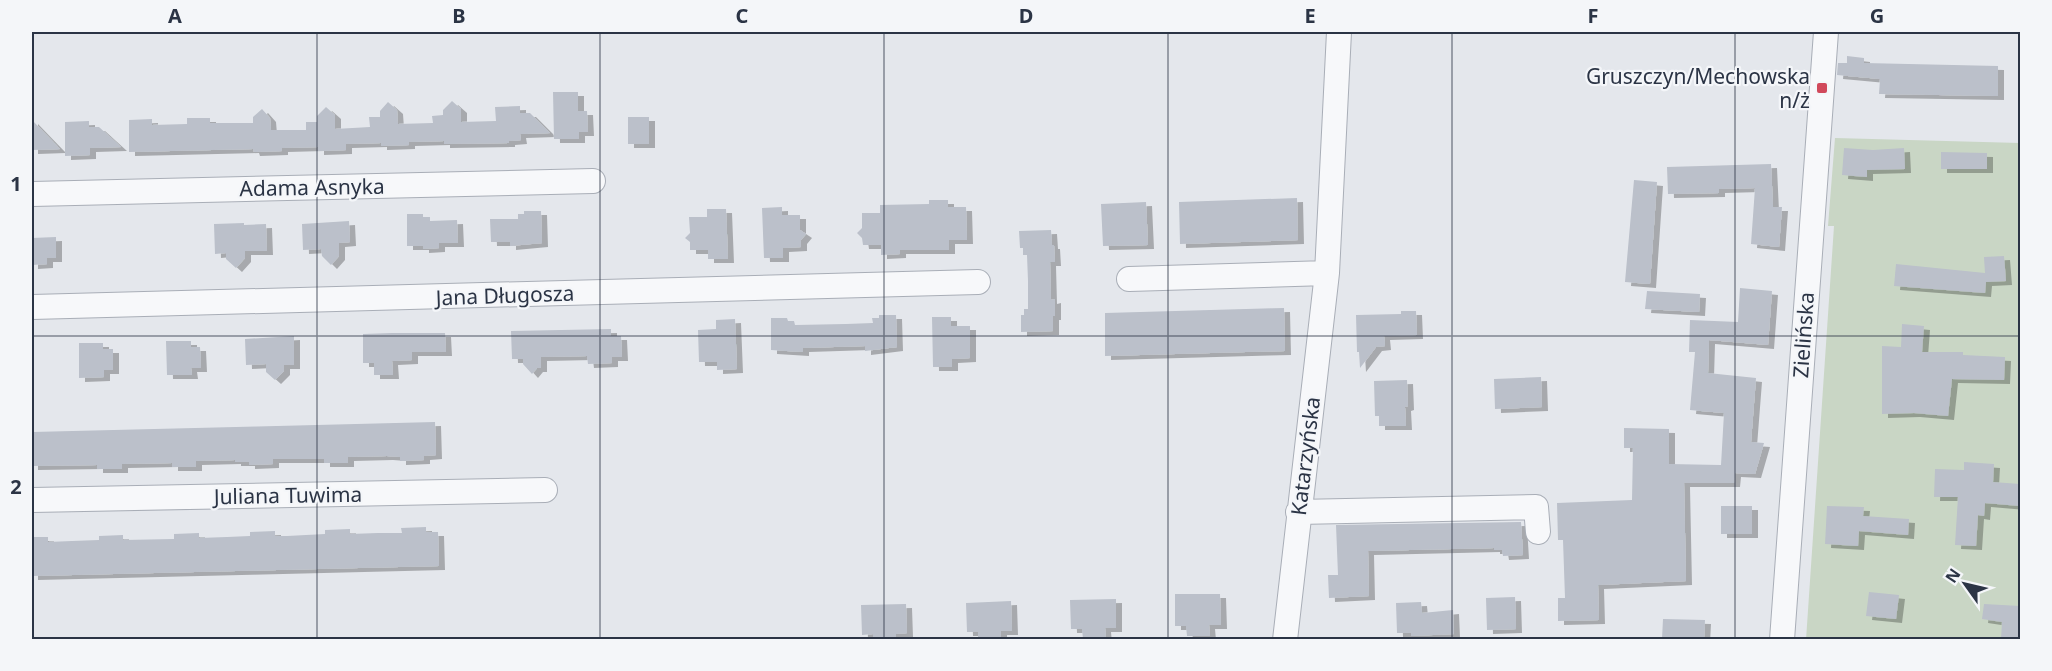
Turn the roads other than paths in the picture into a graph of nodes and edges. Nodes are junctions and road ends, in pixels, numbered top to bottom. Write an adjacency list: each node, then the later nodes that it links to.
1 (1339, 32): 5 (street, Katarzyńska)
2 (1826, 32): 14 (street, Zielińska)
3 (593, 181): 4 (street, Adama Asnyka)
4 (32, 194)
5 (1327, 273): 6 (street); 11 (street, Katarzyńska)
6 (1129, 279)
7 (978, 282): 8 (street, Jana Długosza)
8 (32, 308)
9 (545, 490): 10 (street, Juliana Tuwima)
10 (32, 500)
11 (1298, 512): 12 (street); 13 (street, Katarzyńska)
12 (1538, 532)
13 (1285, 639)
14 (1782, 639)

